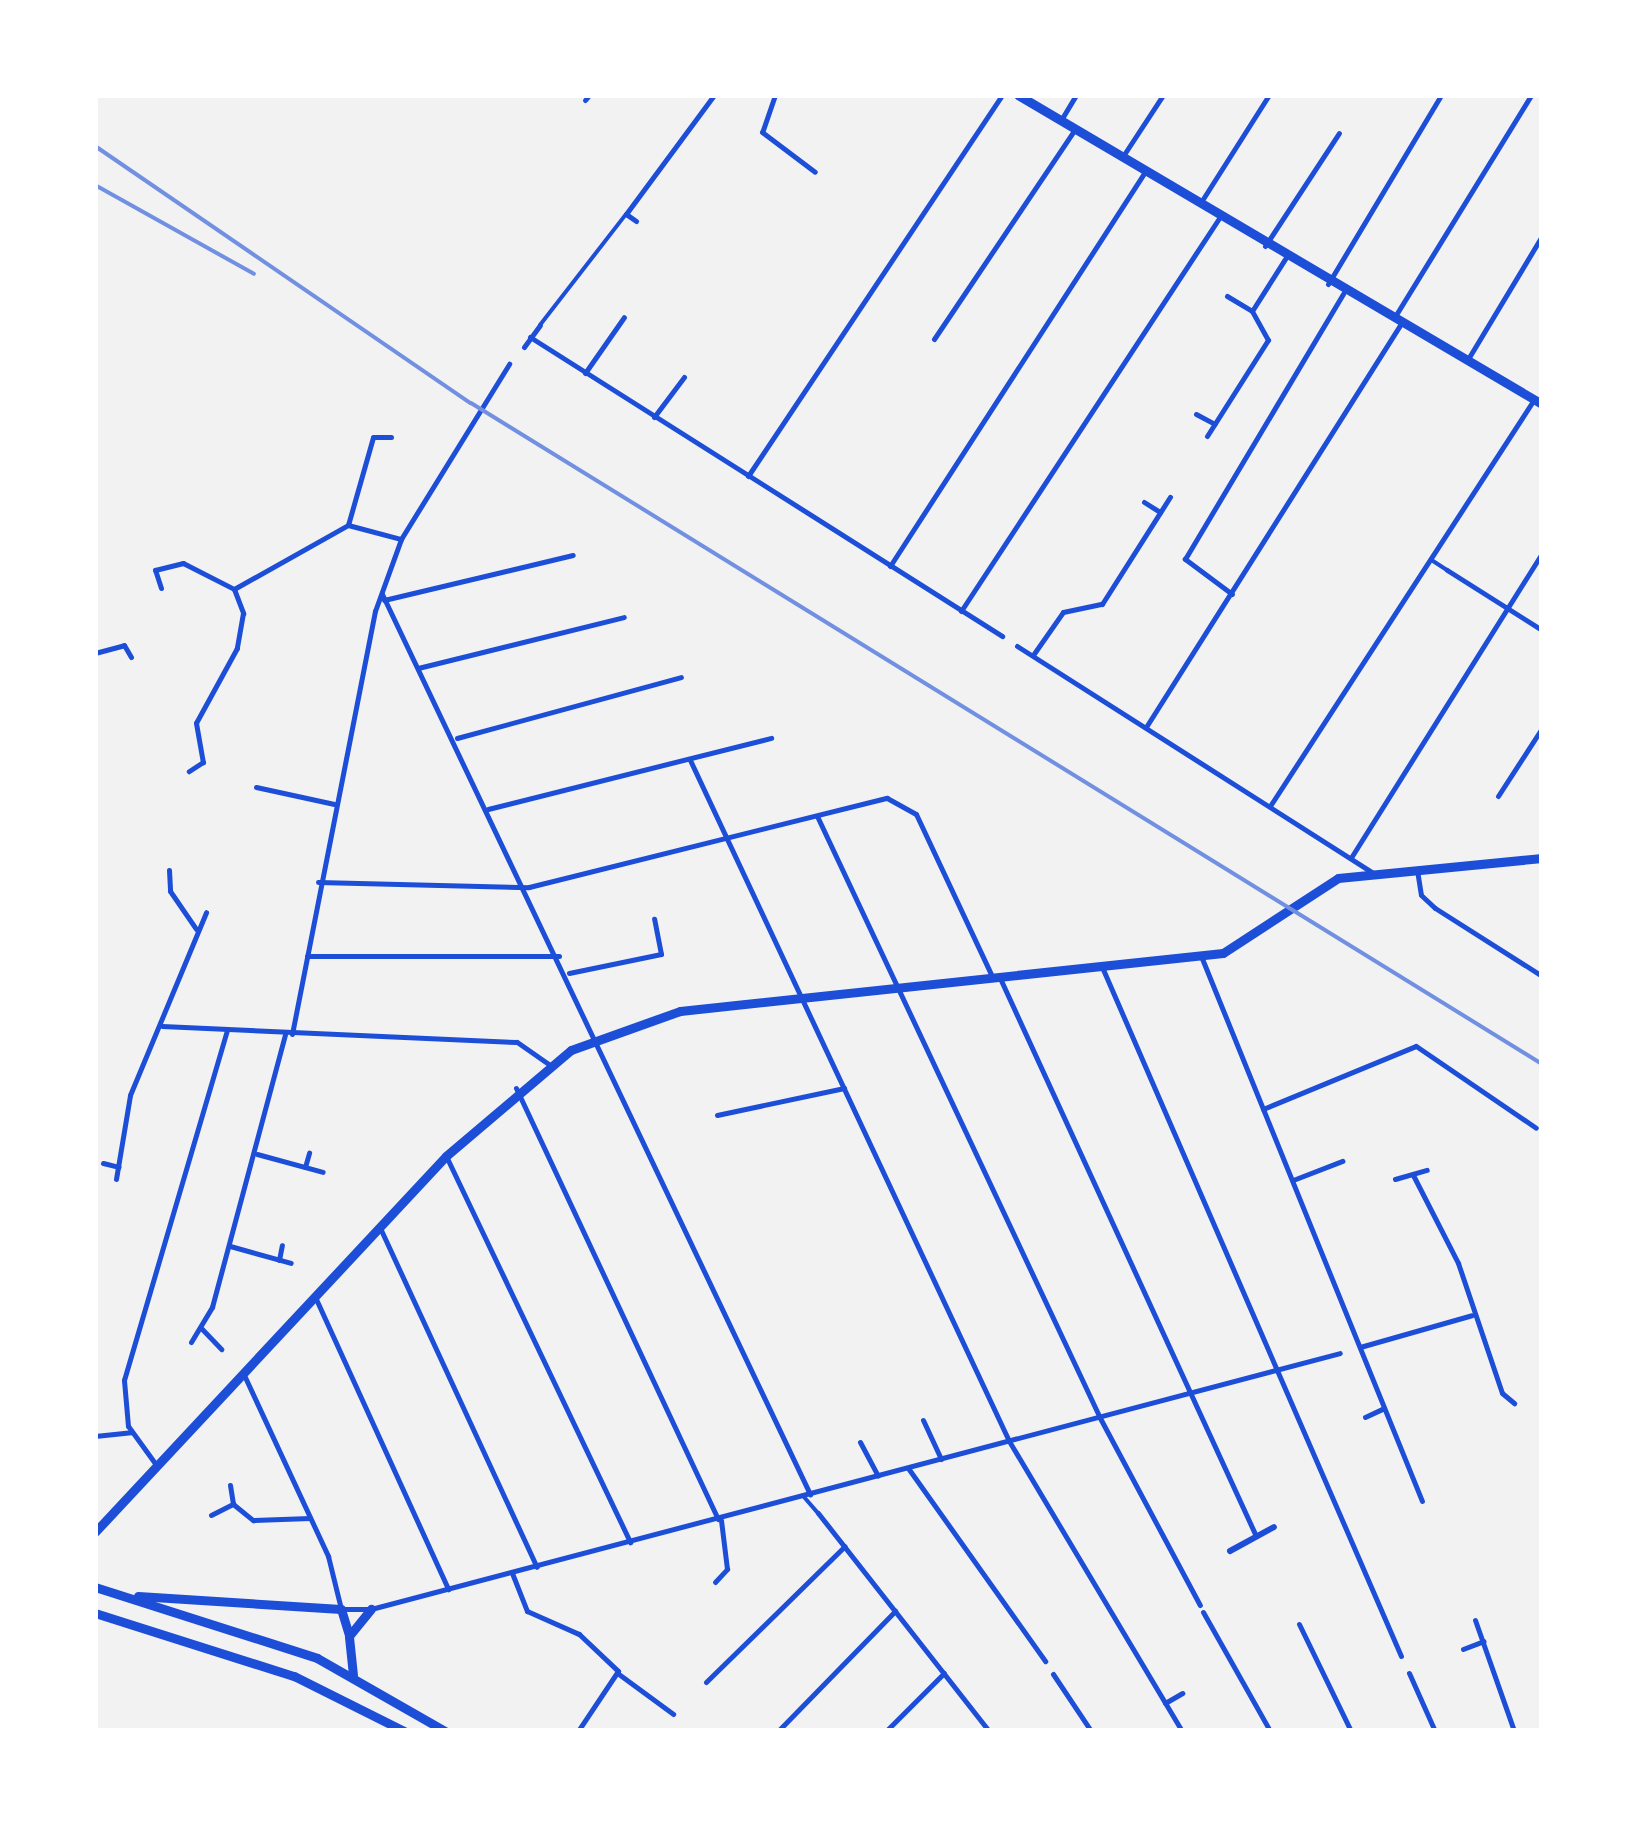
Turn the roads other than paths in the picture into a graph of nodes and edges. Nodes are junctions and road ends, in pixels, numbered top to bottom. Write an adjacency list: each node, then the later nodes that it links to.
1 (714, 95): 17 (street)
2 (776, 95): 14 (street)
3 (1002, 95): 43 (street)
4 (1018, 95): 10 (main road)
5 (1076, 95): 10 (street)
6 (1162, 95): 13 (street)
7 (1269, 95): 16 (street)
8 (1442, 95): 23 (street)
9 (1531, 95): 28 (street)
10 (1061, 120): 11 (main road)
11 (1076, 128): 13 (main road); 31 (street)
12 (1339, 132): 21 (street)
13 (1123, 156): 15 (main road)
14 (816, 172)
15 (1145, 172): 16 (main road); 52 (street)
16 (1200, 205): 18 (main road)
17 (626, 214): 19 (street); 29 (street)
18 (1220, 217): 21 (main road); 59 (street)
19 (636, 221)
20 (1542, 236): 33 (street)
21 (1265, 246): 22 (main road)
22 (1285, 259): 23 (main road); 26 (street)
23 (1328, 284): 24 (main road)
24 (1343, 294): 28 (main road); 56 (street)
25 (1227, 296): 26 (street)
26 (1252, 311): 40 (street)
27 (624, 317): 35 (street)
28 (1396, 322): 33 (main road); 56 (street)
29 (540, 324): 30 (street)
30 (530, 337): 32 (street); 35 (street)
31 (934, 339)
32 (524, 346)
33 (1466, 362): 37 (main road)
34 (509, 364): 48 (street)
35 (585, 373): 39 (street)
36 (684, 376): 39 (street)
37 (1538, 402): 51 (street)
38 (1196, 414): 40 (street)
39 (654, 417): 43 (street)
40 (1215, 424): 41 (street)
41 (1207, 436)
42 (391, 437): 47 (street)
43 (748, 476): 52 (street)
44 (1170, 497): 46 (street)
45 (1144, 502): 46 (street)
46 (1160, 512): 65 (street)
47 (348, 525): 48 (street); 55 (street)
48 (401, 539): 57 (street)
49 (1542, 553): 58 (street)
50 (573, 554): 57 (street)
51 (1433, 561): 53 (street); 78 (street)
52 (890, 566): 59 (street)
53 (1447, 570): 58 (street)
54 (161, 588): 55 (street)
55 (234, 589): 74 (street)
56 (1232, 594): 69 (street)
57 (383, 597): 67 (street); 77 (street)
58 (1508, 607): 61 (street); 82 (street)
59 (961, 610): 62 (street)
60 (624, 617): 67 (street)
61 (1542, 630)
62 (1002, 636)
63 (1017, 646): 65 (street)
64 (95, 653): 66 (street)
65 (1033, 654): 69 (street)
66 (132, 657)
67 (417, 668): 71 (street)
68 (680, 677): 71 (street)
69 (1146, 727): 78 (street)
70 (1542, 728): 76 (street)
71 (456, 738): 79 (street)
72 (771, 738): 73 (street)
73 (690, 760): 79 (street); 81 (street)
74 (189, 771)
75 (256, 787): 77 (street)
76 (1498, 796)
77 (334, 804): 87 (street)
78 (1270, 806): 82 (street)
79 (488, 810): 88 (street)
80 (817, 816): 81 (street); 97 (street); 99 (street)
81 (725, 839): 88 (street); 100 (street)
82 (1352, 856): 86 (street)
83 (1542, 858): 84 (main road)
84 (1417, 867): 86 (main road); 98 (street)
85 (169, 870): 91 (street)
86 (1374, 873): 94 (main road)
87 (318, 882): 88 (street); 92 (street)
88 (529, 887): 93 (street)
89 (206, 912): 91 (street)
90 (654, 920): 96 (street)
91 (196, 929): 101 (street)
92 (306, 956): 93 (street); 103 (street)
93 (558, 956): 96 (street)
94 (1202, 956): 95 (main road); 108 (street)
95 (1102, 967): 97 (main road); 136 (street)
96 (569, 974): 104 (street)
97 (996, 976): 99 (main road); 138 (street)
98 (1542, 976)
99 (898, 985): 100 (main road); 142 (street)
100 (800, 996): 104 (main road); 107 (street)
101 (162, 1026): 102 (street); 116 (street)
102 (227, 1030): 103 (street); 144 (street)
103 (289, 1034): 105 (street); 112 (street)
104 (594, 1039): 105 (main road); 153 (street)
105 (548, 1064): 106 (main road)
106 (516, 1088): 113 (main road); 159 (street)
107 (844, 1088): 109 (street); 146 (street)
108 (1262, 1109): 110 (street); 123 (street)
109 (717, 1115)
110 (1536, 1128)
111 (309, 1153): 117 (street)
112 (257, 1154): 117 (street); 126 (street)
113 (446, 1156): 124 (main road); 163 (street)
114 (1342, 1161): 123 (street)
115 (103, 1163): 116 (street)
116 (119, 1167): 121 (street)
117 (305, 1167): 119 (street)
118 (1428, 1170): 120 (street)
119 (323, 1172)
120 (1413, 1175): 122 (street); 130 (street)
121 (116, 1179)
122 (1395, 1179)
123 (1293, 1180): 133 (street)
124 (381, 1230): 129 (main road); 166 (street)
125 (282, 1245): 127 (street)
126 (230, 1246): 127 (street); 131 (street)
127 (278, 1260): 128 (street)
128 (291, 1263)
129 (316, 1300): 137 (main road); 170 (street)
130 (1473, 1315): 133 (street); 139 (street)
131 (202, 1329): 132 (street); 134 (street)
132 (191, 1342)
133 (1360, 1347): 140 (street)
134 (222, 1349)
135 (1340, 1353): 136 (street)
136 (1272, 1371): 138 (street); 181 (street)
137 (244, 1375): 149 (main road); 158 (street)
138 (1184, 1395): 142 (street); 162 (street)
139 (1514, 1403)
140 (1384, 1408): 141 (street); 154 (street)
141 (1365, 1416)
142 (1100, 1418): 146 (street); 200 (street)
143 (923, 1420): 148 (street)
144 (131, 1432): 145 (street); 149 (street)
145 (95, 1436)
146 (1009, 1441): 148 (street); 190 (street)
147 (860, 1442): 151 (street)
148 (941, 1460): 150 (street)
149 (157, 1466): 161 (main road)
150 (908, 1468): 151 (street); 182 (street)
151 (878, 1476): 153 (street)
152 (230, 1485): 155 (street)
153 (807, 1496): 156 (street); 159 (street)
154 (1422, 1501)
155 (232, 1504): 157 (street); 158 (street)
156 (818, 1513): 164 (street)
157 (211, 1515)
158 (310, 1518): 172 (street)
159 (719, 1519): 163 (street); 168 (street)
160 (1274, 1527): 162 (street)
161 (95, 1532)
162 (1256, 1536): 165 (street)
163 (630, 1542): 166 (street)
164 (845, 1546): 174 (street); 188 (street)
165 (1230, 1551)
166 (537, 1567): 167 (street)
167 (512, 1573): 170 (street); 185 (street)
168 (715, 1582)
169 (95, 1587): 171 (main road)
170 (448, 1590): 173 (street)
171 (130, 1597): 172 (main road); 187 (main road)
172 (341, 1609): 173 (street); 178 (main road)
173 (372, 1609): 178 (main road)
174 (895, 1610): 183 (street); 195 (street)
175 (95, 1613): 192 (main road)
176 (1475, 1620): 179 (street)
177 (1299, 1624): 201 (street)
178 (349, 1636): 187 (main road)
179 (1484, 1641): 180 (street); 203 (street)
180 (1463, 1649)
181 (1401, 1656)
182 (1044, 1661)
183 (944, 1673): 196 (street); 197 (street)
184 (1408, 1673): 202 (street)
185 (620, 1674): 191 (street); 194 (street)
186 (1053, 1674): 198 (street)
187 (353, 1675): 193 (main road)
188 (706, 1682)
189 (1182, 1692): 190 (street)
190 (1165, 1702): 199 (street)
191 (672, 1714)
192 (404, 1731)
193 (444, 1731)
194 (578, 1731)
195 (778, 1731)
196 (886, 1731)
197 (989, 1731)
198 (1091, 1731)
199 (1182, 1731)
200 (1270, 1731)
201 (1351, 1731)
202 (1435, 1731)
203 (1514, 1731)

